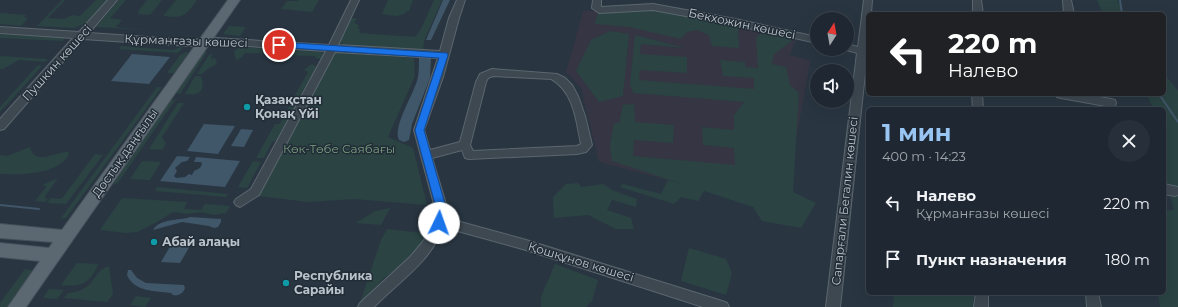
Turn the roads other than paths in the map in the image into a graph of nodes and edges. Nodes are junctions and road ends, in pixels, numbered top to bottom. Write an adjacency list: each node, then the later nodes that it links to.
1 (113, 0): 13 (street, Пушкин көшесі)
2 (234, 0): 16 (main road, Достық даңғылы)
3 (355, 0): 17 (street)
4 (461, 0): 20 (street)
5 (868, 0): 9 (street, Сапарғали Бегалин көшесі)
6 (978, 0): 10 (street)
7 (1067, 0): 11 (street)
8 (596, 4): 15 (street, Бекхожин көшесі)
9 (867, 12)
10 (978, 12)
11 (1069, 12)
12 (0, 30): 13 (street, Құрманғазы көшесі)
13 (81, 35): 16 (street, Құрманғазы көшесі); 25 (street, Пушкин көшесі)
14 (866, 35): 19 (street, Сапарғали Бегалин көшесі)
15 (810, 39)
16 (203, 43): 17 (street, Құрманғазы көшесі); 31 (main road, Достық даңғылы)
17 (332, 48): 20 (street, Құрманғазы көшесі); 28 (street)
18 (854, 49): 19 (street)
19 (865, 52): 39 (street, Сапарғали Бегалин көшесі)
20 (444, 55): 27 (street)
21 (977, 96): 24 (street)
22 (1077, 96): 23 (street)
23 (1111, 103)
24 (978, 107)
25 (0, 126)
26 (465, 145): 26 (street); 27 (street)
27 (426, 155): 29 (street)
28 (240, 202)
29 (439, 221): 37 (street); 38 (street, Қошқұнов көшесі)
30 (0, 231): 31 (main road)
31 (65, 237): 33 (main road, Достық даңғылы)
32 (0, 250): 33 (main road)
33 (52, 255): 36 (main road, Достық даңғылы)
34 (982, 295): 40 (street)
35 (1092, 295): 41 (street)
36 (16, 307)
37 (365, 307)
38 (722, 307)
39 (833, 307)
40 (981, 307)
41 (1094, 307)

